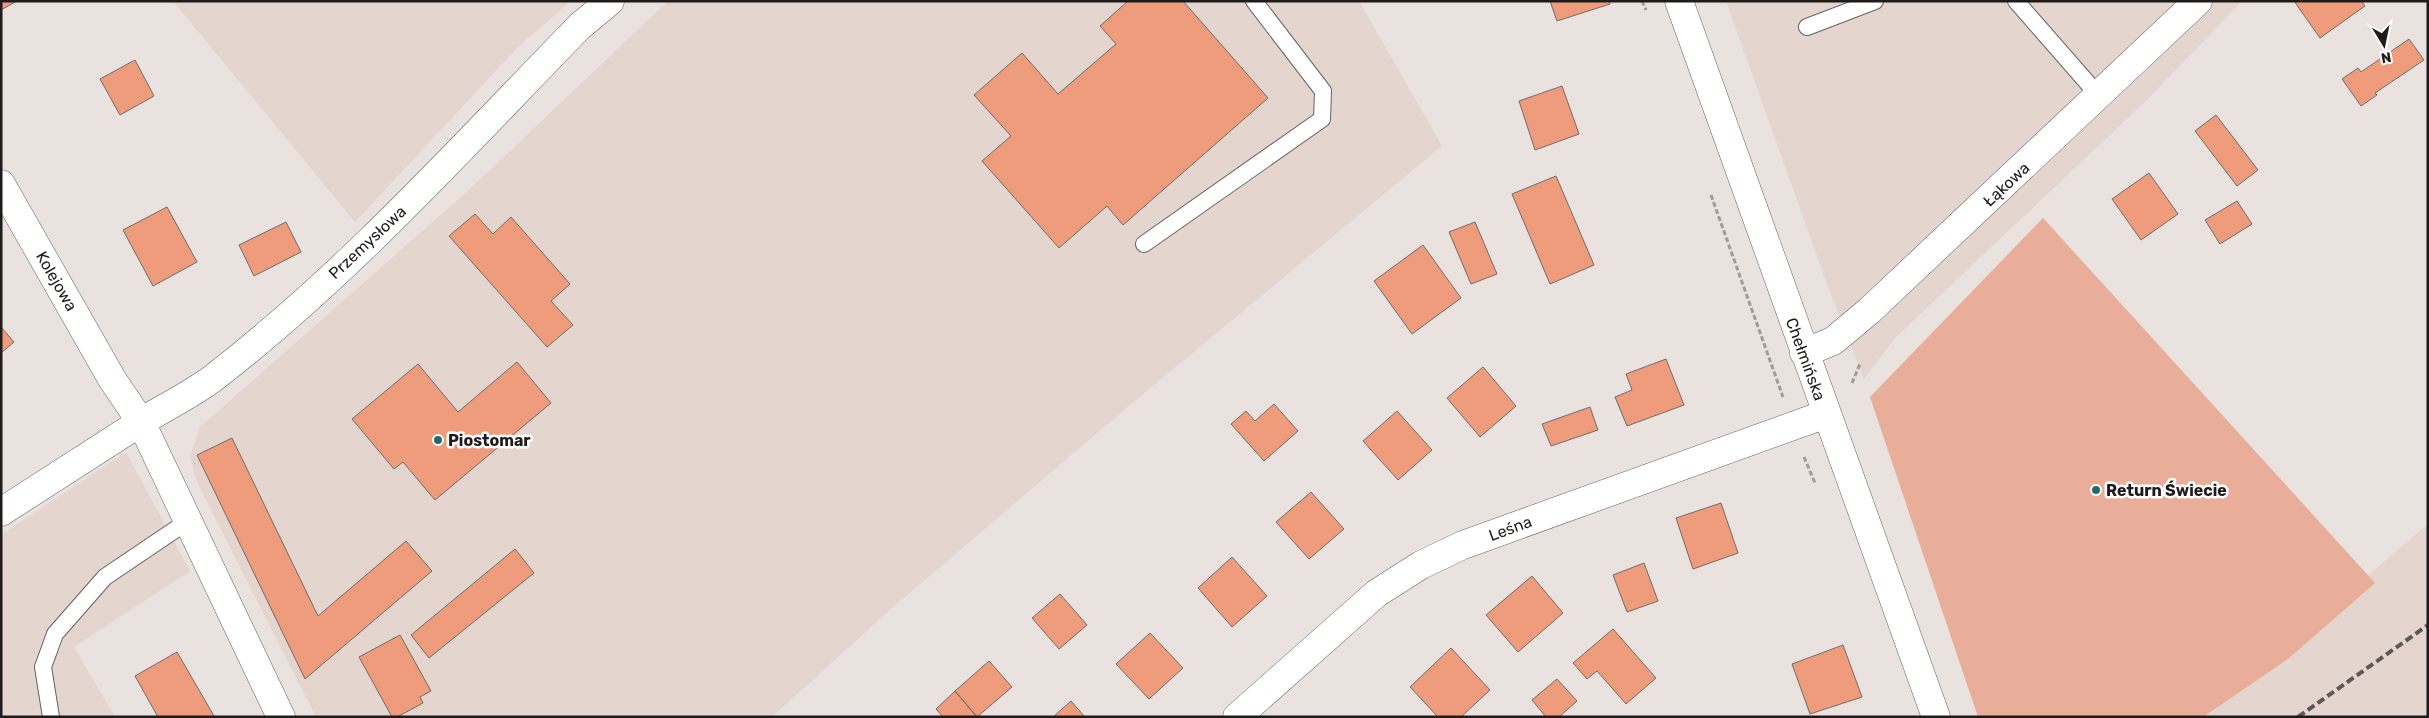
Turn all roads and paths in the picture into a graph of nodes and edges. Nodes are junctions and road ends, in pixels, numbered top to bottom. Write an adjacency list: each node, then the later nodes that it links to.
1 (610, 1): 17 (street, Przemysłowa)
2 (1254, 1): 13 (lane)
3 (1642, 1): 8 (path)
4 (1679, 1): 14 (street, Chełmińska)
5 (1875, 1): 9 (lane)
6 (2016, 1): 10 (lane)
7 (2198, 1): 10 (street, Łąkowa)
8 (1646, 11)
9 (1808, 27)
10 (2098, 96): 14 (street, Łąkowa)
11 (1, 184): 17 (street, Kolejowa)
12 (1709, 188): 15 (path)
13 (1144, 244)
14 (1804, 353): 16 (street, Chełmińska)
15 (1784, 400)
16 (1826, 414): 22 (street, Leśna); 23 (street, Chełmińska)
17 (141, 422): 18 (street, Przemysłowa); 19 (street)
18 (1, 512)
19 (188, 521): 20 (lane); 21 (street)
20 (51, 717)
21 (282, 717)
22 (1237, 717)
23 (1936, 717)

